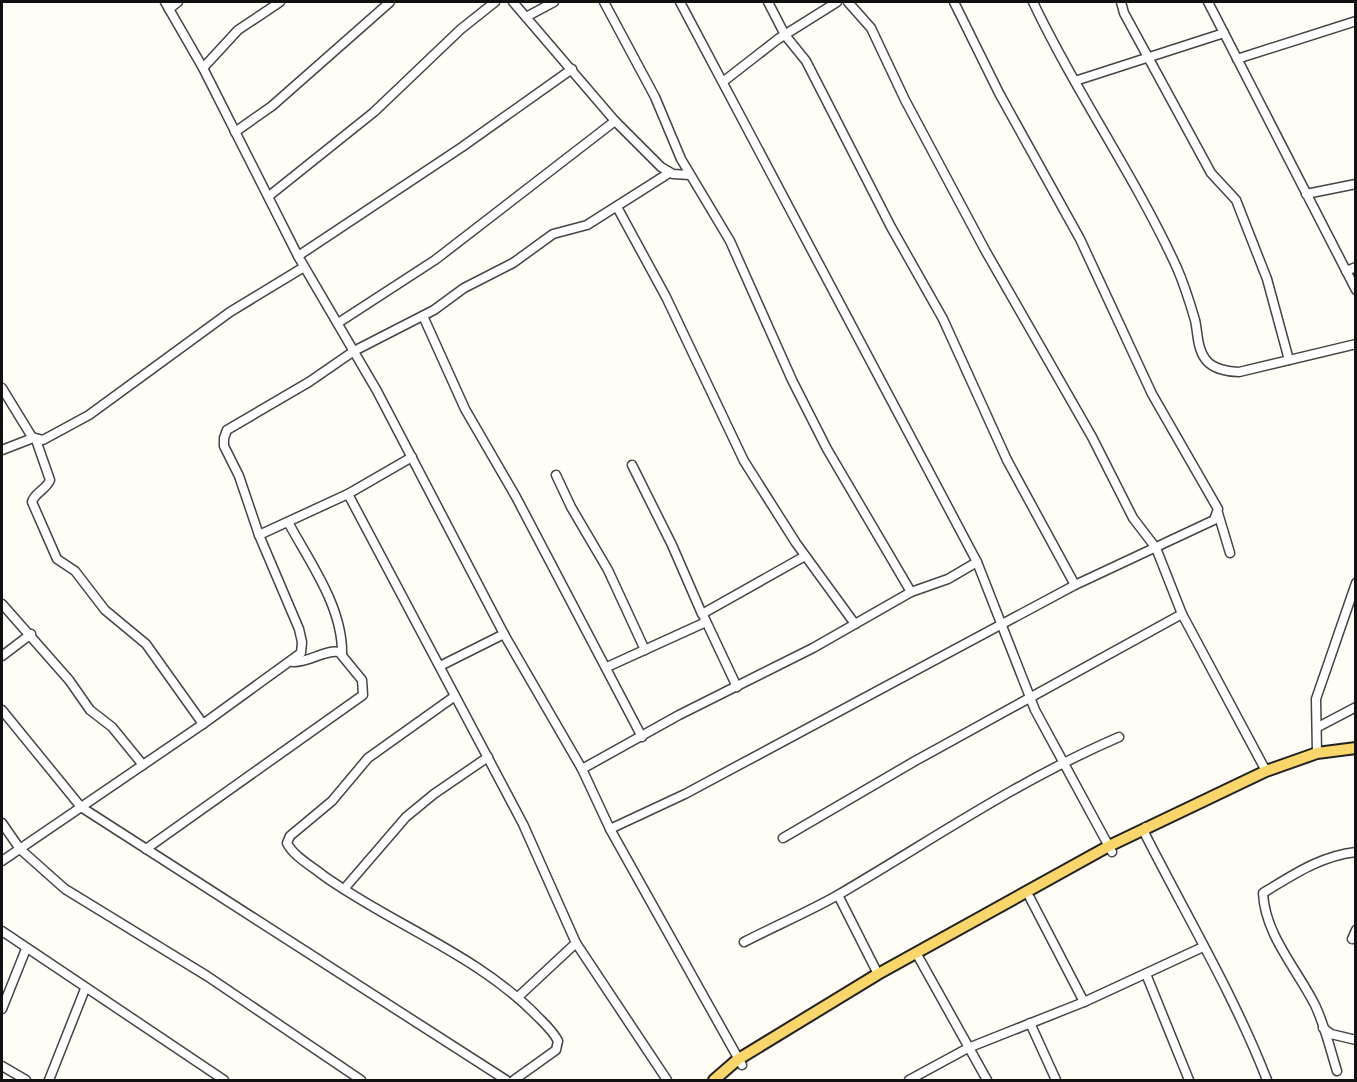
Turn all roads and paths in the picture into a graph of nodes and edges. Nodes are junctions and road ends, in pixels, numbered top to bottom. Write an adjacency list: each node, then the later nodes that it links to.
1 (178, 2): 16 (street)
2 (280, 2): 23 (street)
3 (390, 2): 28 (street)
4 (495, 2): 33 (street)
5 (513, 2): 17 (street)
6 (554, 2): 17 (street)
7 (604, 2): 30 (street)
8 (680, 2): 25 (street)
9 (768, 2): 20 (street)
10 (837, 2): 20 (street)
11 (848, 2): 55 (street)
12 (954, 2): 52 (street)
13 (1033, 2): 26 (street)
14 (1120, 2): 21 (street)
15 (1208, 2): 19 (street)
16 (167, 5): 23 (street)
17 (526, 17): 24 (street)
18 (1356, 21): 22 (street)
19 (1224, 33): 21 (street); 22 (street)
20 (785, 35): 25 (street); 60 (street)
21 (1150, 57): 26 (street); 44 (street)
22 (1237, 58): 32 (street)
23 (203, 68): 28 (street)
24 (572, 69): 27 (street); 35 (street)
25 (724, 81): 58 (street)
26 (1075, 81): 44 (street)
27 (615, 121): 29 (street); 41 (street)
28 (236, 132): 33 (street)
29 (669, 173): 30 (street); 34 (street)
30 (690, 175): 61 (street)
31 (1356, 184): 32 (street)
32 (1306, 194): 38 (street)
33 (269, 196): 35 (street)
34 (617, 207): 40 (street); 57 (street)
35 (298, 256): 36 (street)
36 (304, 267): 41 (street); 46 (street)
37 (1356, 267): 38 (street)
38 (1346, 271): 39 (street)
39 (1356, 290)
40 (423, 316): 43 (street); 74 (street)
41 (338, 323): 43 (street)
42 (1356, 344): 44 (street)
43 (354, 351): 48 (street); 54 (street)
44 (1289, 360)
45 (2, 388): 46 (street)
46 (35, 439): 47 (street); 80 (street)
47 (2, 450)
48 (412, 457): 51 (street); 68 (street)
49 (632, 465): 64 (street)
50 (556, 475): 69 (street)
51 (348, 494): 53 (street); 73 (street)
52 (1218, 513): 55 (street); 56 (street)
53 (288, 522): 54 (street); 70 (street)
54 (259, 535): 72 (street)
55 (1156, 548): 60 (street); 63 (street)
56 (1230, 553)
57 (806, 556): 64 (street); 66 (street)
58 (977, 562): 61 (street); 65 (street)
59 (1356, 583): 81 (street)
60 (1075, 585): 65 (street)
61 (911, 592): 66 (street)
62 (2, 604): 67 (street)
63 (1182, 614): 77 (street); 91 (street)
64 (704, 618): 69 (street); 75 (street)
65 (1002, 623): 77 (street); 94 (street)
66 (855, 624): 75 (street)
67 (31, 634): 71 (street); 89 (street)
68 (504, 634): 73 (street); 90 (street)
69 (645, 650): 74 (street)
70 (342, 654): 72 (street); 98 (street)
71 (2, 656)
72 (293, 662): 80 (street)
73 (440, 666): 76 (street)
74 (607, 667): 83 (street)
75 (737, 687): 83 (street)
76 (455, 696): 87 (street); 102 (street)
77 (1030, 699): 88 (street); 96 (street)
78 (1356, 707): 81 (street)
79 (2, 710): 92 (street)
80 (203, 724): 89 (street)
81 (1318, 727): 85 (street)
82 (1119, 736): 88 (street)
83 (642, 737): 90 (street)
84 (1356, 748): 85 (main road)
85 (1317, 753): 91 (main road)
86 (1356, 755): 95 (main road)
87 (488, 757): 102 (street); 107 (street)
88 (1063, 761): 99 (street); 103 (street)
89 (143, 765): 92 (street)
90 (582, 769): 94 (street)
91 (1266, 771): 95 (main road)
92 (81, 807): 97 (street); 98 (street)
93 (2, 823): 97 (street)
94 (610, 829): 121 (street)
95 (1145, 831): 99 (main road); 108 (street)
96 (783, 838)
97 (20, 849): 101 (street); 127 (street)
98 (146, 849): 128 (street)
99 (1110, 849): 104 (main road); 112 (main road)
100 (1356, 852): 118 (street)
101 (2, 861)
102 (344, 890): 114 (street)
103 (838, 895): 106 (street); 112 (street)
104 (1030, 898): 110 (main road); 115 (street)
105 (2, 931): 109 (street)
106 (744, 942)
107 (576, 943): 114 (street); 130 (street)
108 (1203, 947): 111 (street); 137 (street)
109 (26, 950): 113 (street); 116 (street)
110 (919, 958): 120 (street); 121 (main road)
111 (1146, 974): 115 (street); 136 (street)
112 (878, 975): 121 (main road)
113 (85, 989): 125 (street); 126 (street)
114 (518, 997): 129 (street)
115 (1084, 1002): 117 (street)
116 (2, 1009)
117 (1030, 1023): 120 (street); 135 (street)
118 (1323, 1028): 119 (street); 123 (street)
119 (1356, 1040)
120 (968, 1048): 133 (street); 134 (street)
121 (739, 1063): 131 (main road); 132 (main road)
122 (2, 1066): 124 (street)
123 (1337, 1071)
124 (26, 1080)
125 (49, 1080)
126 (224, 1080)
127 (361, 1080)
128 (506, 1080)
129 (514, 1080)
130 (667, 1080)
131 (714, 1080)
132 (724, 1080)
133 (909, 1080)
134 (987, 1080)
135 (1056, 1080)
136 (1189, 1080)
137 (1267, 1080)

